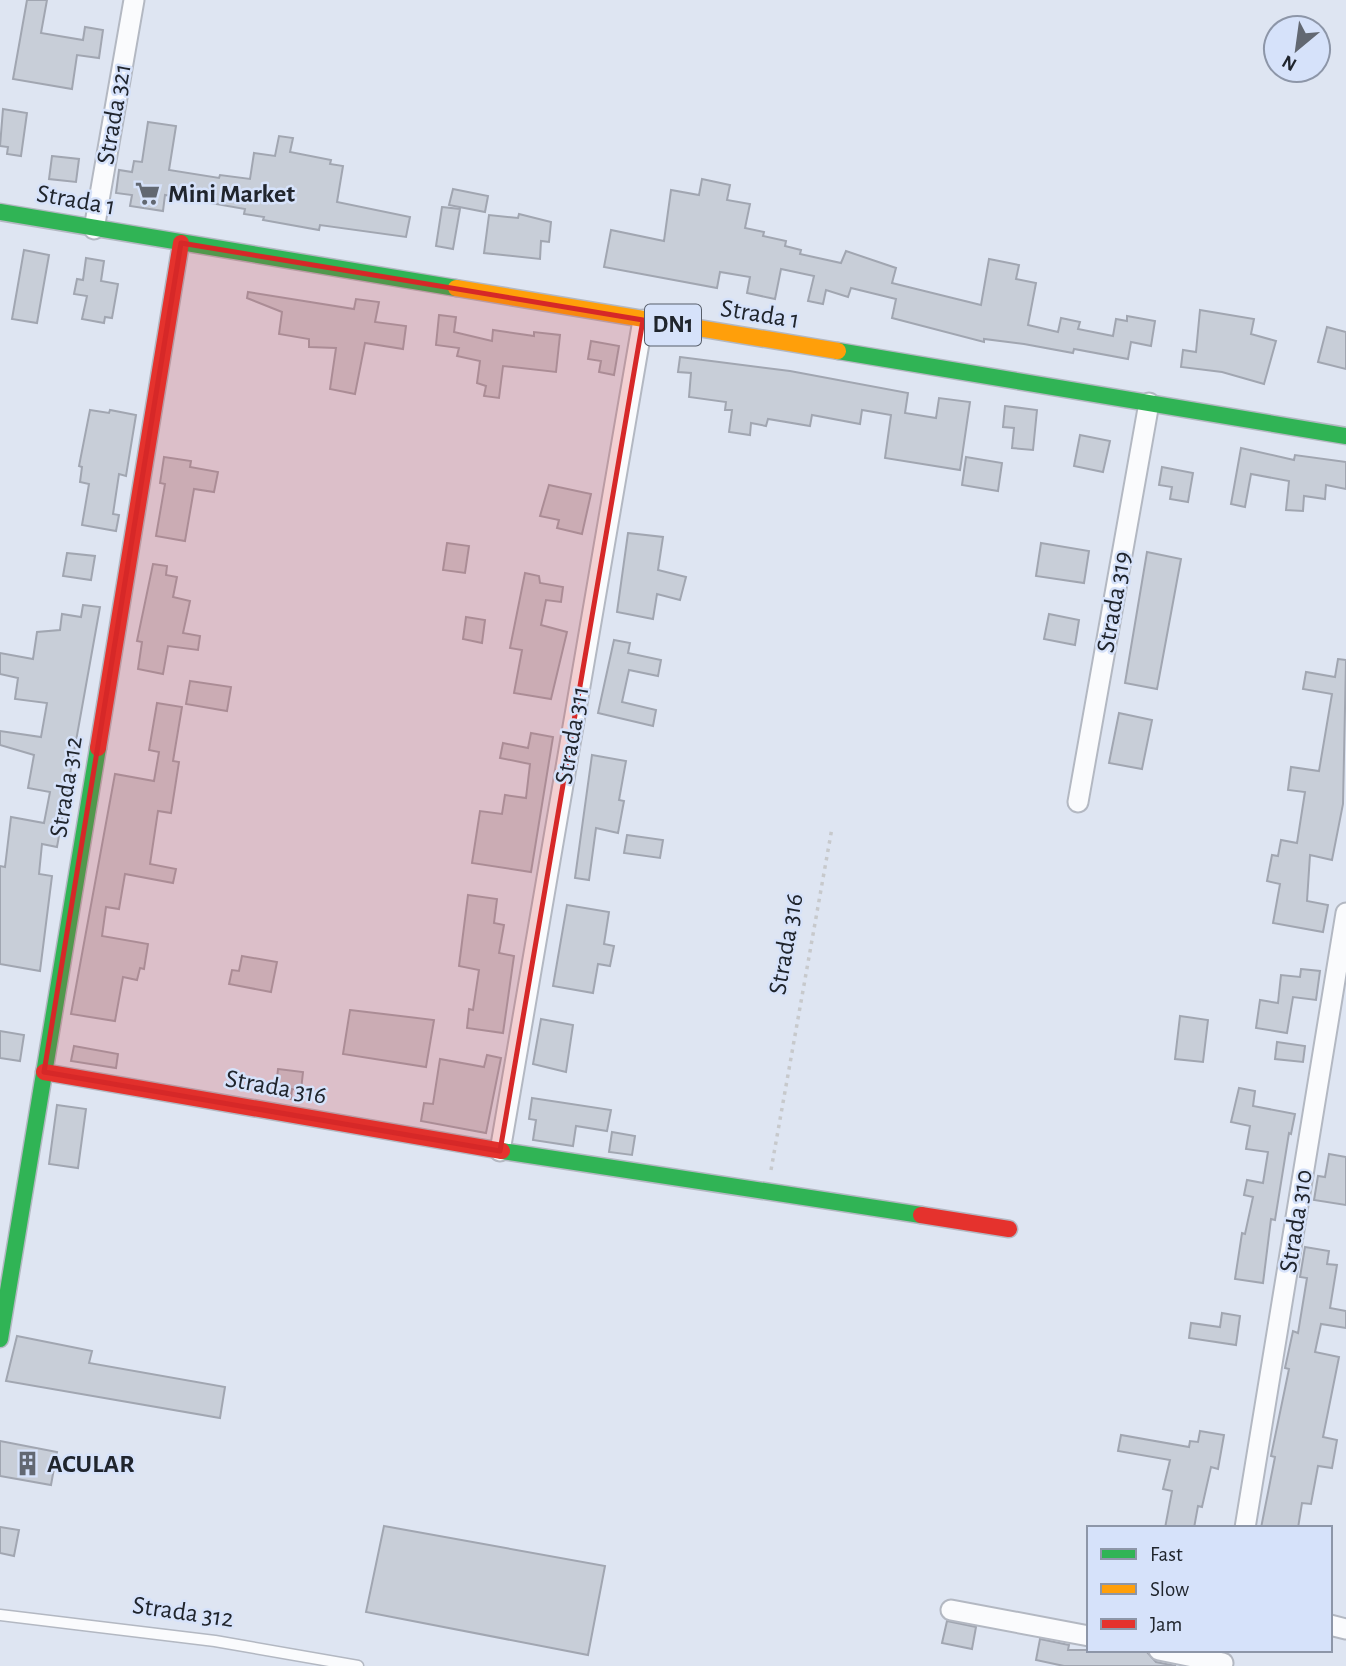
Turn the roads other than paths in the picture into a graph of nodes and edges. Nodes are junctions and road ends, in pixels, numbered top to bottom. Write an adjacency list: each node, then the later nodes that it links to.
1 (134, 0): 3 (street, Strada 321)
2 (0, 212): 3 (street, Strada 1 / DN1)
3 (94, 229): 4 (street, Strada 1 / DN1)
4 (181, 243): 5 (street, Strada 1 / DN1); 10 (street, Strada 312)
5 (643, 320): 6 (street, Strada 1 / DN1); 11 (street, Strada 311)
6 (1149, 403): 7 (street, Strada 1 / DN1); 8 (street, Strada 319)
7 (1346, 436)
8 (1079, 802)
9 (1346, 913): 14 (street, Strada 310)
10 (44, 1072): 11 (street, Strada 316); 13 (street, Strada 312)
11 (500, 1151): 12 (street, Strada 316)
12 (1009, 1228)
13 (0, 1339)
14 (1245, 1526)
15 (951, 1610): 17 (street)
16 (0, 1615): 20 (lane, Strada 312)
17 (1087, 1636)
18 (1172, 1652): 19 (street)
19 (1223, 1660)
20 (358, 1666)

